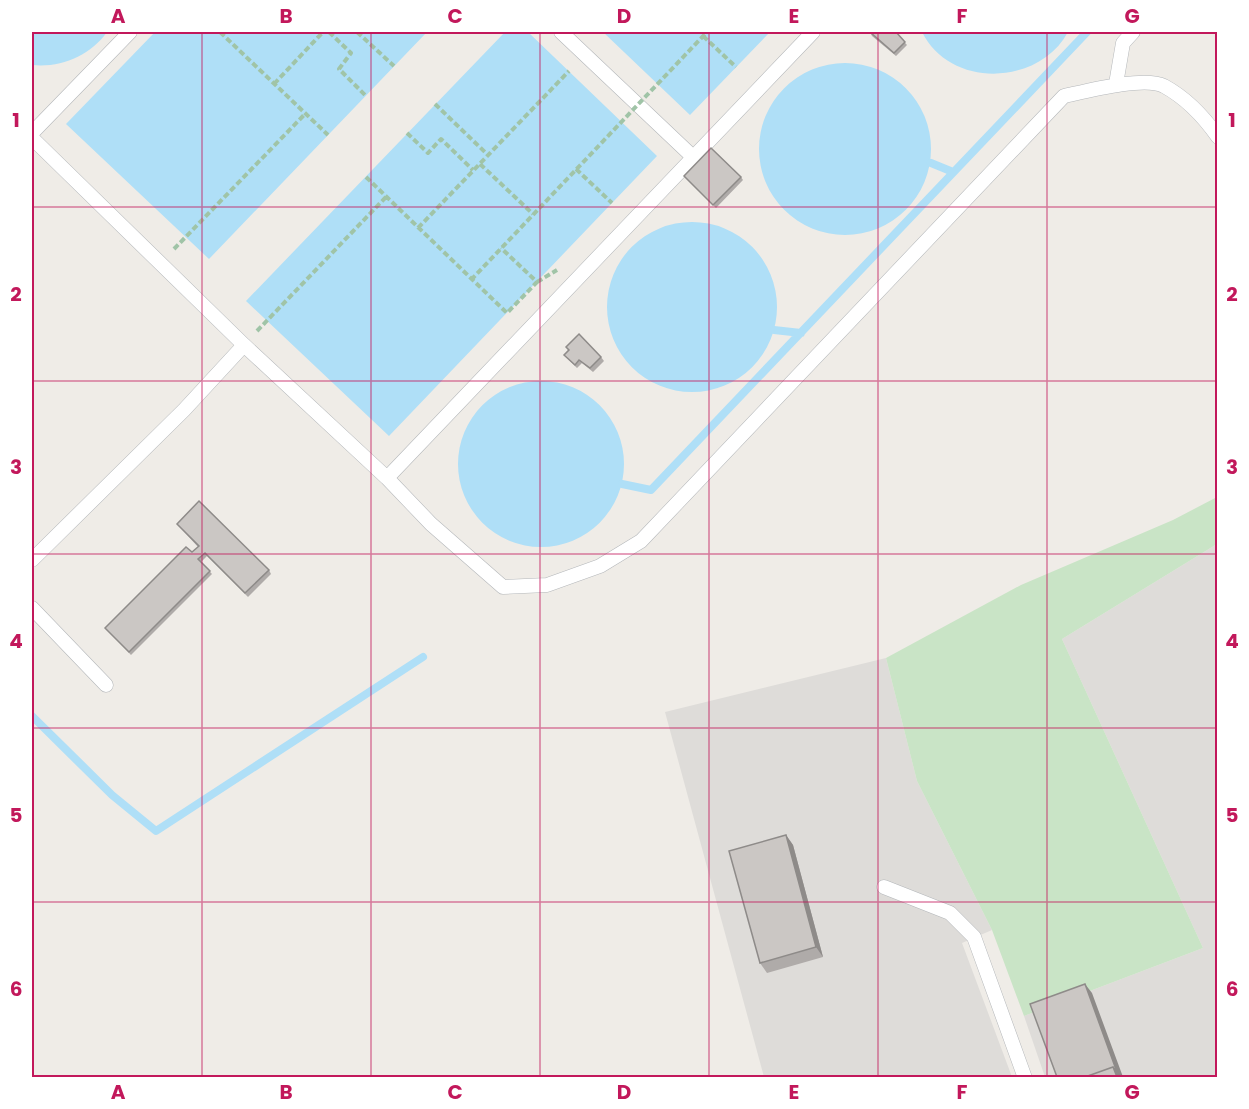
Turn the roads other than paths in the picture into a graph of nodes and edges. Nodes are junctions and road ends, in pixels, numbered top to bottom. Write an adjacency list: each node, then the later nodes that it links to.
1 (130, 32): 6 (lane)
2 (561, 32): 9 (lane)
3 (813, 32): 9 (lane)
4 (1133, 32): 5 (lane)
5 (1116, 84): 7 (lane); 11 (lane)
6 (32, 133)
7 (1218, 137)
8 (32, 138): 10 (lane)
9 (693, 157): 11 (lane)
10 (244, 345): 11 (lane); 12 (lane)
11 (387, 478)
12 (32, 560)
13 (32, 608): 14 (lane)
14 (106, 685)
15 (884, 887): 16 (lane)
16 (1025, 1077)

